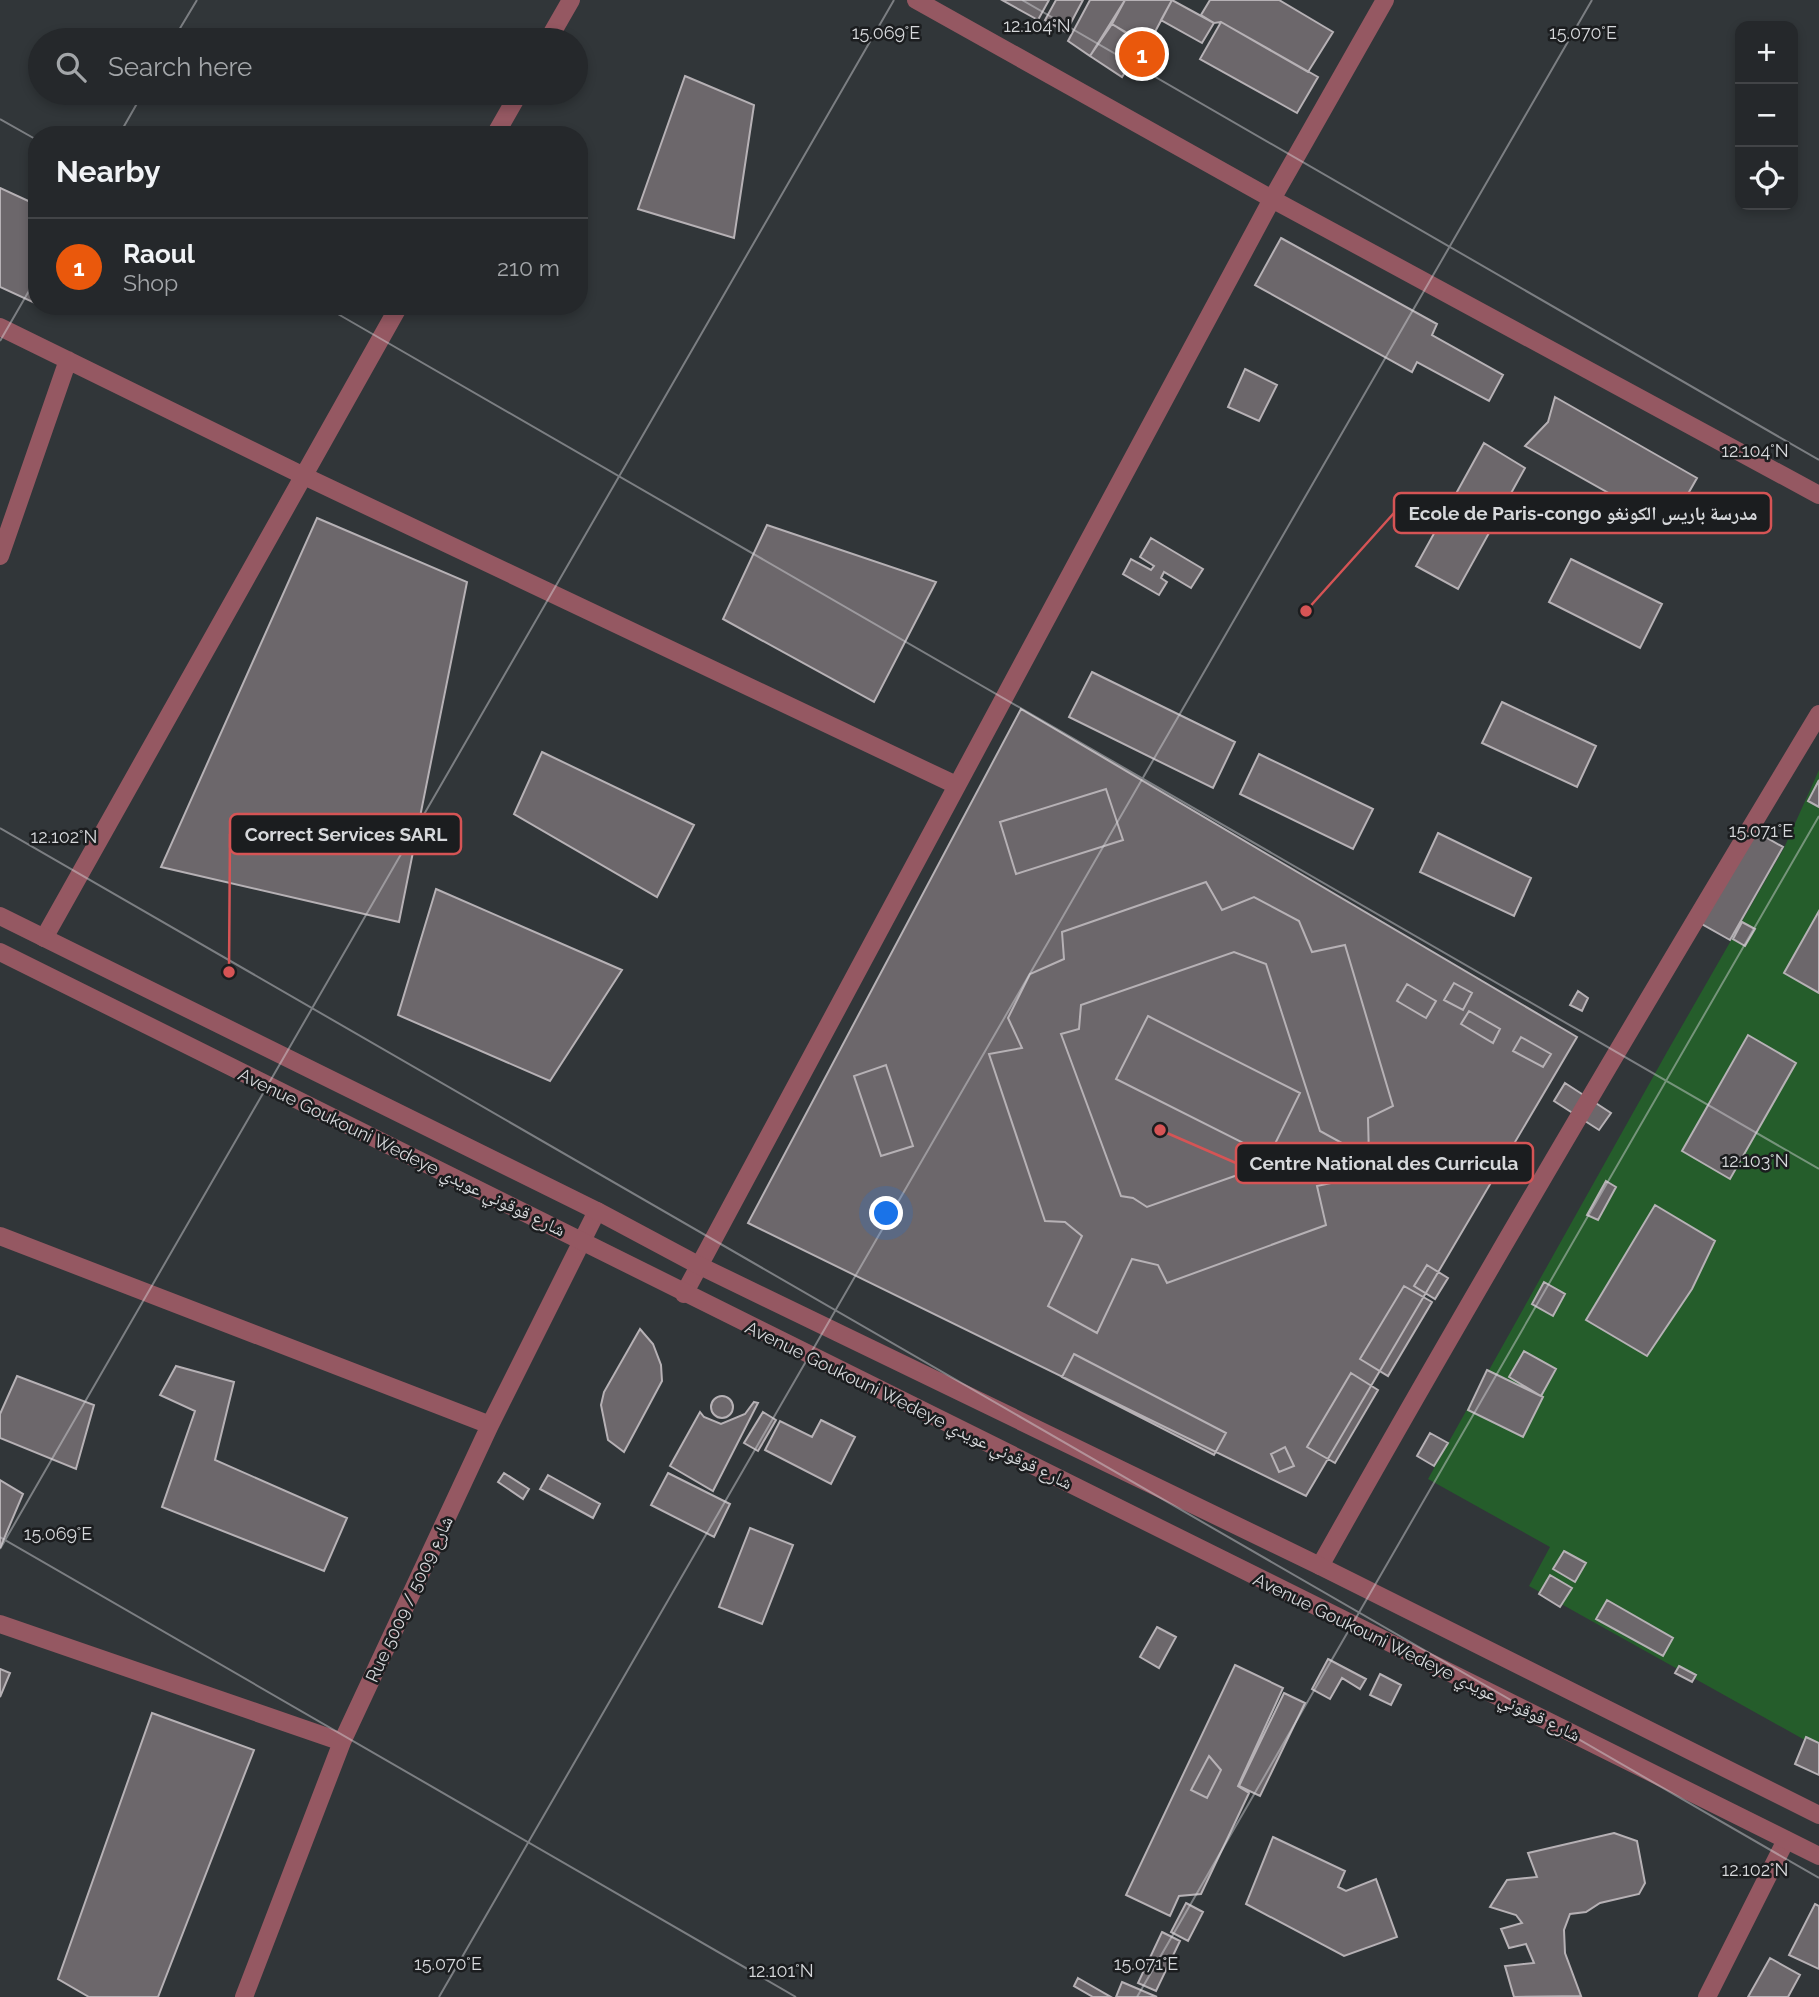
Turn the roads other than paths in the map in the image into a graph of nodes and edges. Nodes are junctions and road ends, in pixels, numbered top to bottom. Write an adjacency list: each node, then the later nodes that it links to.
1 (571, 0): 4 (street)
2 (916, 0): 7 (street)
3 (1385, 0): 7 (street)
4 (555, 28)
5 (512, 105): 6 (street)
6 (500, 126)
7 (1272, 199): 12 (street); 15 (street)
8 (394, 315): 11 (street)
9 (0, 327): 10 (street)
10 (68, 360): 11 (street); 13 (street)
11 (304, 476): 15 (street); 17 (street)
12 (1819, 495)
13 (0, 556)
14 (1819, 714): 25 (street)
15 (956, 785): 22 (street)
16 (0, 916): 17 (street, Avenue Goukouni Wedeye شارع قوقوني عويدي)
17 (44, 938): 19 (street, Avenue Goukouni Wedeye شارع قوقوني عويدي)
18 (0, 952): 21 (street, Avenue Goukouni Wedeye شارع قوقوني عويدي)
19 (597, 1211): 21 (street, Rue 5009 / شارع 5009); 22 (street, Avenue Goukouni Wedeye شارع قوقوني عويدي)
20 (0, 1236): 24 (street)
21 (583, 1241): 23 (street, Avenue Goukouni Wedeye شارع قوقوني عويدي); 24 (street, Rue 5009 / شارع 5009)
22 (698, 1265): 23 (street); 25 (street, Avenue Goukouni Wedeye شارع قوقوني عويدي)
23 (684, 1294): 29 (street, Avenue Goukouni Wedeye شارع قوقوني عويدي)
24 (490, 1425): 27 (street, Rue 5009 / شارع 5009)
25 (1320, 1566): 28 (street, Avenue Goukouni Wedeye شارع قوقوني عويدي)
26 (0, 1624): 27 (street)
27 (342, 1742): 31 (street, Rue 5009 / شارع 5009)
28 (1819, 1815)
29 (1786, 1840): 30 (street, Avenue Goukouni Wedeye شارع قوقوني عويدي); 32 (street)
30 (1819, 1856)
31 (244, 1997)
32 (1707, 1997)

